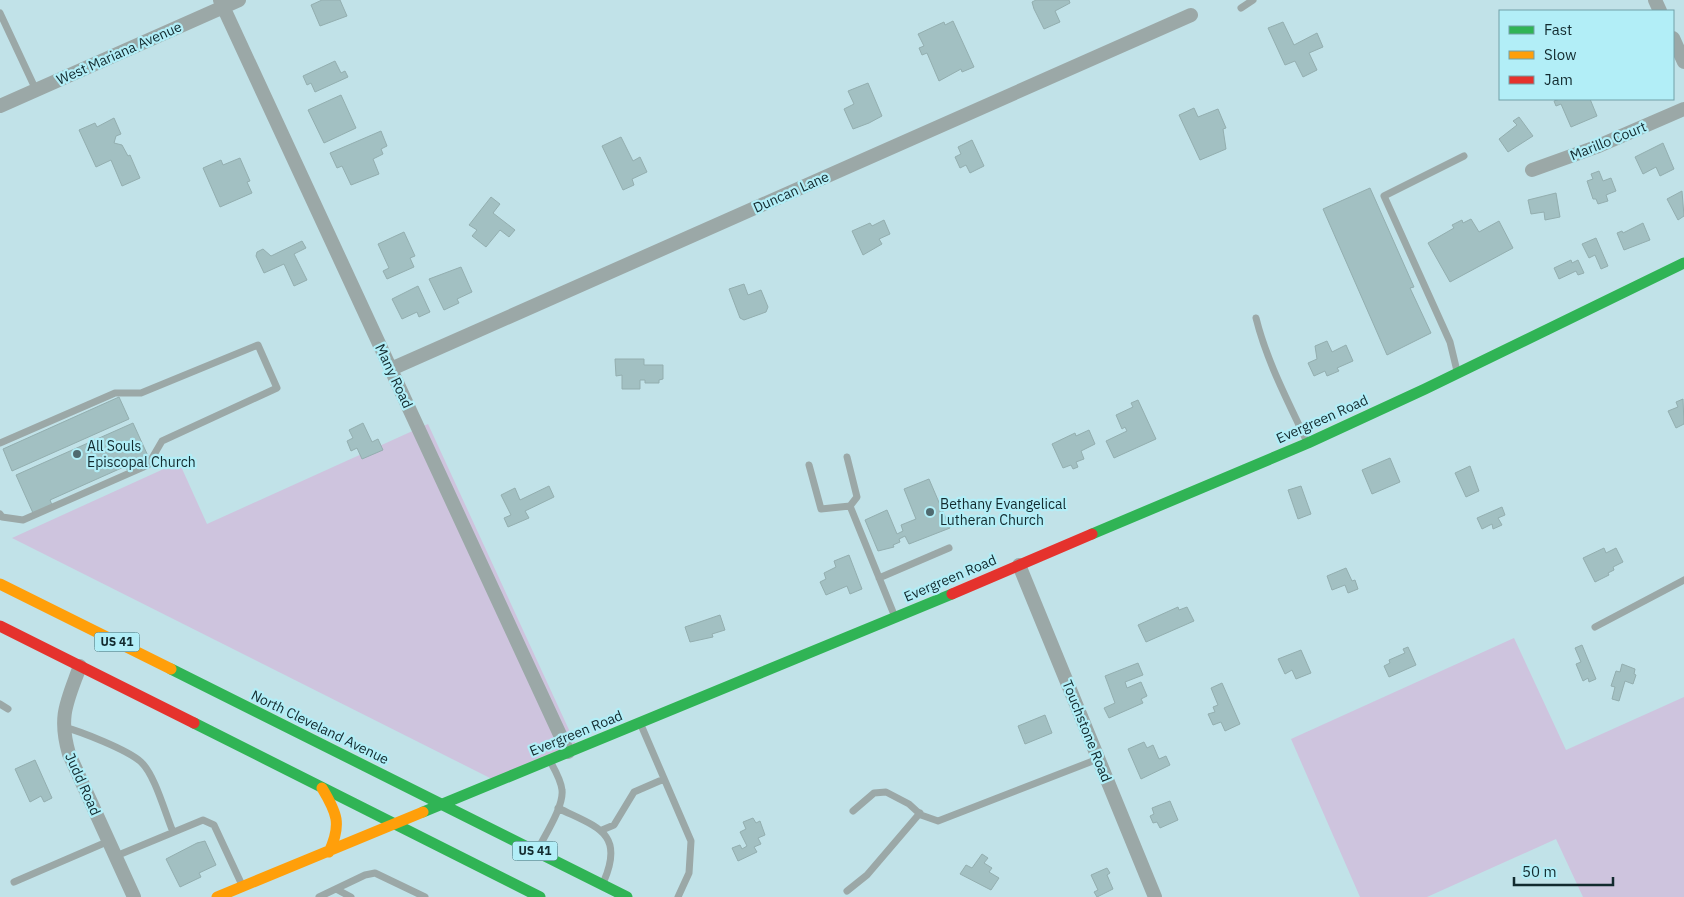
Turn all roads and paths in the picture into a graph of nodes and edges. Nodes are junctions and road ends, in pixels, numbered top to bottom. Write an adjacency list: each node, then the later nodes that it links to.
1 (238, 0): 3 (street, West Mariana Avenue)
2 (1253, 0): 4 (lane)
3 (222, 3): 9 (street, West Mariana Avenue); 16 (street, Many Road)
4 (1241, 8)
5 (0, 13): 9 (lane)
6 (1191, 15): 16 (street, Duncan Lane)
7 (1674, 39): 8 (street)
8 (1684, 62)
9 (36, 90): 10 (street, West Mariana Avenue)
10 (0, 106)
11 (1684, 109): 13 (street, Marillo Court)
12 (1464, 156): 17 (lane)
13 (1532, 170)
14 (1684, 264): 17 (street, Evergreen Road)
15 (1256, 318): 19 (lane)
16 (391, 369): 37 (street, Many Road)
17 (1457, 374): 19 (street, Evergreen Road)
18 (0, 443): 23 (lane)
19 (1308, 443): 25 (street, Evergreen Road)
20 (847, 458): 22 (lane)
21 (809, 466): 22 (lane)
22 (850, 506): 26 (lane)
23 (0, 514)
24 (949, 548): 26 (lane)
25 (1019, 565): 29 (street, Evergreen Road); 38 (street, Touchstone Road)
26 (879, 578): 29 (lane)
27 (1684, 580): 31 (lane)
28 (0, 584): 42 (street, North Cleveland Avenue / US 41)
29 (895, 617): 35 (street, Evergreen Road)
30 (0, 626): 32 (street, US 41)
31 (1595, 627)
32 (80, 666): 36 (street, Judd Road); 41 (street, US 41)
33 (0, 704): 34 (lane)
34 (8, 709)
35 (640, 723): 37 (street, Evergreen Road); 40 (lane)
36 (63, 726): 48 (lane); 49 (street, Judd Road)
37 (568, 752): 39 (street, Evergreen Road)
38 (1098, 759): 45 (lane); 66 (street, Touchstone Road)
39 (550, 760): 42 (street, Evergreen Road); 43 (lane)
40 (664, 779): 47 (lane); 65 (lane)
41 (322, 788): 46 (street, US 41); 50 (street)
42 (443, 805): 46 (street, Evergreen Road); 51 (street, North Cleveland Avenue / US 41)
43 (558, 808): 47 (lane); 51 (lane)
44 (853, 811): 45 (lane)
45 (920, 813): 57 (lane)
46 (396, 825): 50 (street, Evergreen Road); 63 (street, US 41)
47 (602, 830): 54 (lane)
48 (173, 832): 52 (lane); 56 (lane)
49 (109, 841): 52 (street, Judd Road); 53 (lane)
50 (329, 852): 56 (street, Evergreen Road)
51 (536, 852): 54 (street, North Cleveland Avenue / US 41)
52 (116, 856): 58 (street, Judd Road)
53 (14, 882)
54 (602, 885): 64 (street, North Cleveland Avenue / US 41)
55 (336, 889): 60 (lane); 61 (lane); 62 (lane)
56 (239, 891): 59 (street, Evergreen Road)
57 (846, 891)
58 (134, 897)
59 (217, 897)
60 (319, 897)
61 (351, 897)
62 (423, 897)
63 (540, 897)
64 (627, 897)
65 (678, 897)
66 (1155, 897)

